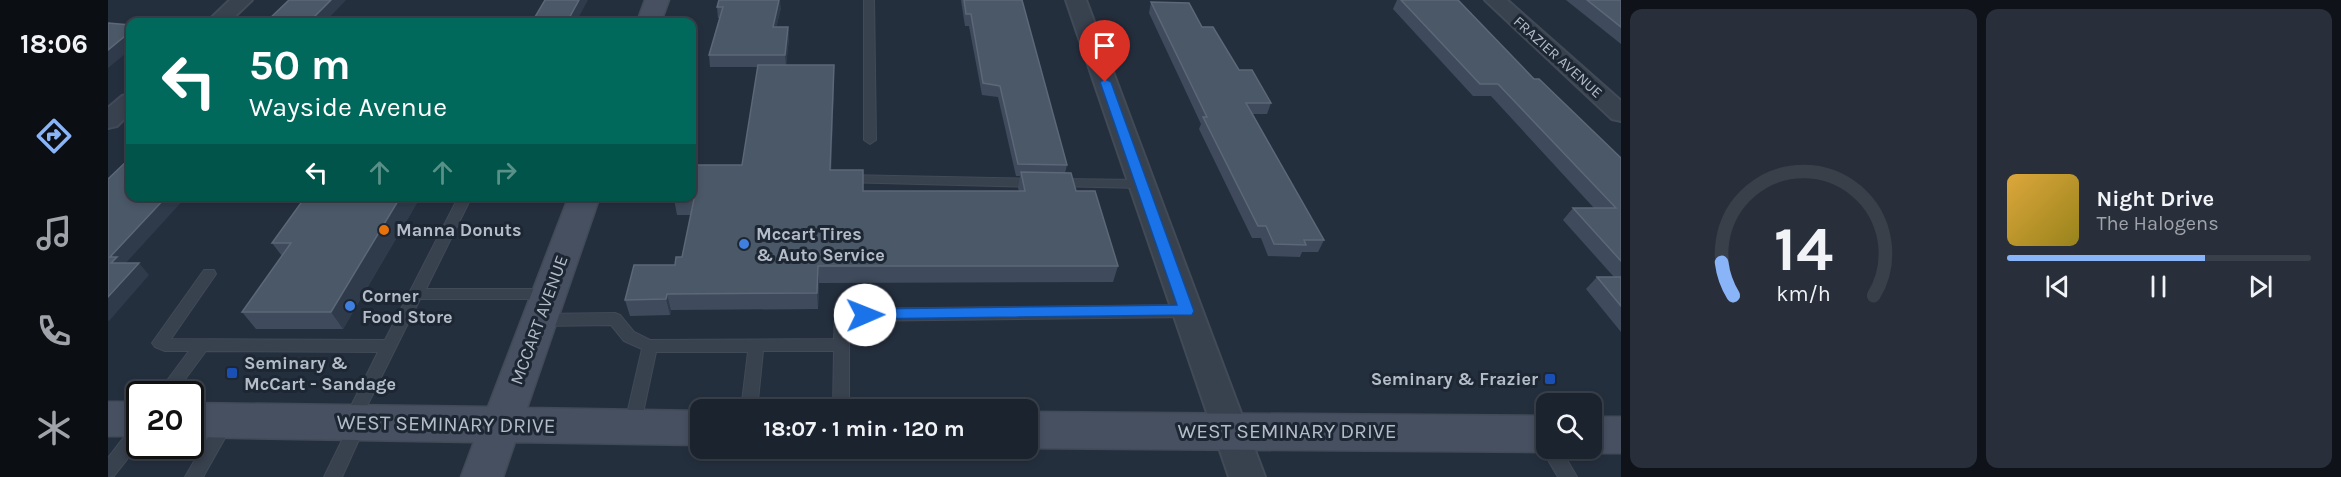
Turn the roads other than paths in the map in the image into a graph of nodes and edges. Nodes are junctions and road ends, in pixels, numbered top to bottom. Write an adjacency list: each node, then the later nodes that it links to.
1 (242, 0): 6 (street)
2 (657, 0): 7 (main road)
3 (869, 0): 11 (lane)
4 (1076, 0): 13 (street)
5 (1496, 0): 9 (street, FRAZIER AVENUE)
6 (222, 18)
7 (650, 18)
8 (126, 105): 10 (street)
9 (1621, 114)
10 (108, 121)
11 (870, 140)
12 (845, 178): 13 (lane)
13 (1142, 184): 19 (street)
14 (463, 201): 17 (lane)
15 (583, 201): 18 (main road, MCCART AVENUE)
16 (209, 274): 21 (lane)
17 (416, 294): 18 (lane); 20 (lane)
18 (544, 307): 24 (lane); 32 (main road, MCCART AVENUE)
19 (1187, 311): 23 (lane); 36 (street)
20 (390, 344): 21 (lane); 31 (lane)
21 (202, 345): 25 (lane)
22 (756, 345): 23 (lane); 24 (lane); 26 (lane)
23 (842, 345): 27 (lane)
24 (650, 346): 33 (lane)
25 (175, 381)
26 (750, 399)
27 (841, 399)
28 (108, 419): 29 (main road)
29 (126, 419)
30 (209, 420): 31 (main road, WEST SEMINARY DRIVE); 43 (lane)
31 (354, 422): 32 (main road, WEST SEMINARY DRIVE); 44 (lane)
32 (500, 425): 33 (main road, WEST SEMINARY DRIVE); 45 (main road, MCCART AVENUE)
33 (632, 427): 34 (main road, WEST SEMINARY DRIVE)
34 (690, 428)
35 (1038, 430): 36 (main road, WEST SEMINARY DRIVE)
36 (1230, 431): 39 (main road, WEST SEMINARY DRIVE); 46 (street)
37 (1602, 435): 38 (main road)
38 (1621, 435)
39 (1536, 440)
40 (126, 447): 42 (lane)
41 (1558, 459): 47 (lane)
42 (108, 471)
43 (194, 477)
44 (333, 477)
45 (482, 477)
46 (1247, 477)
47 (1569, 477)

